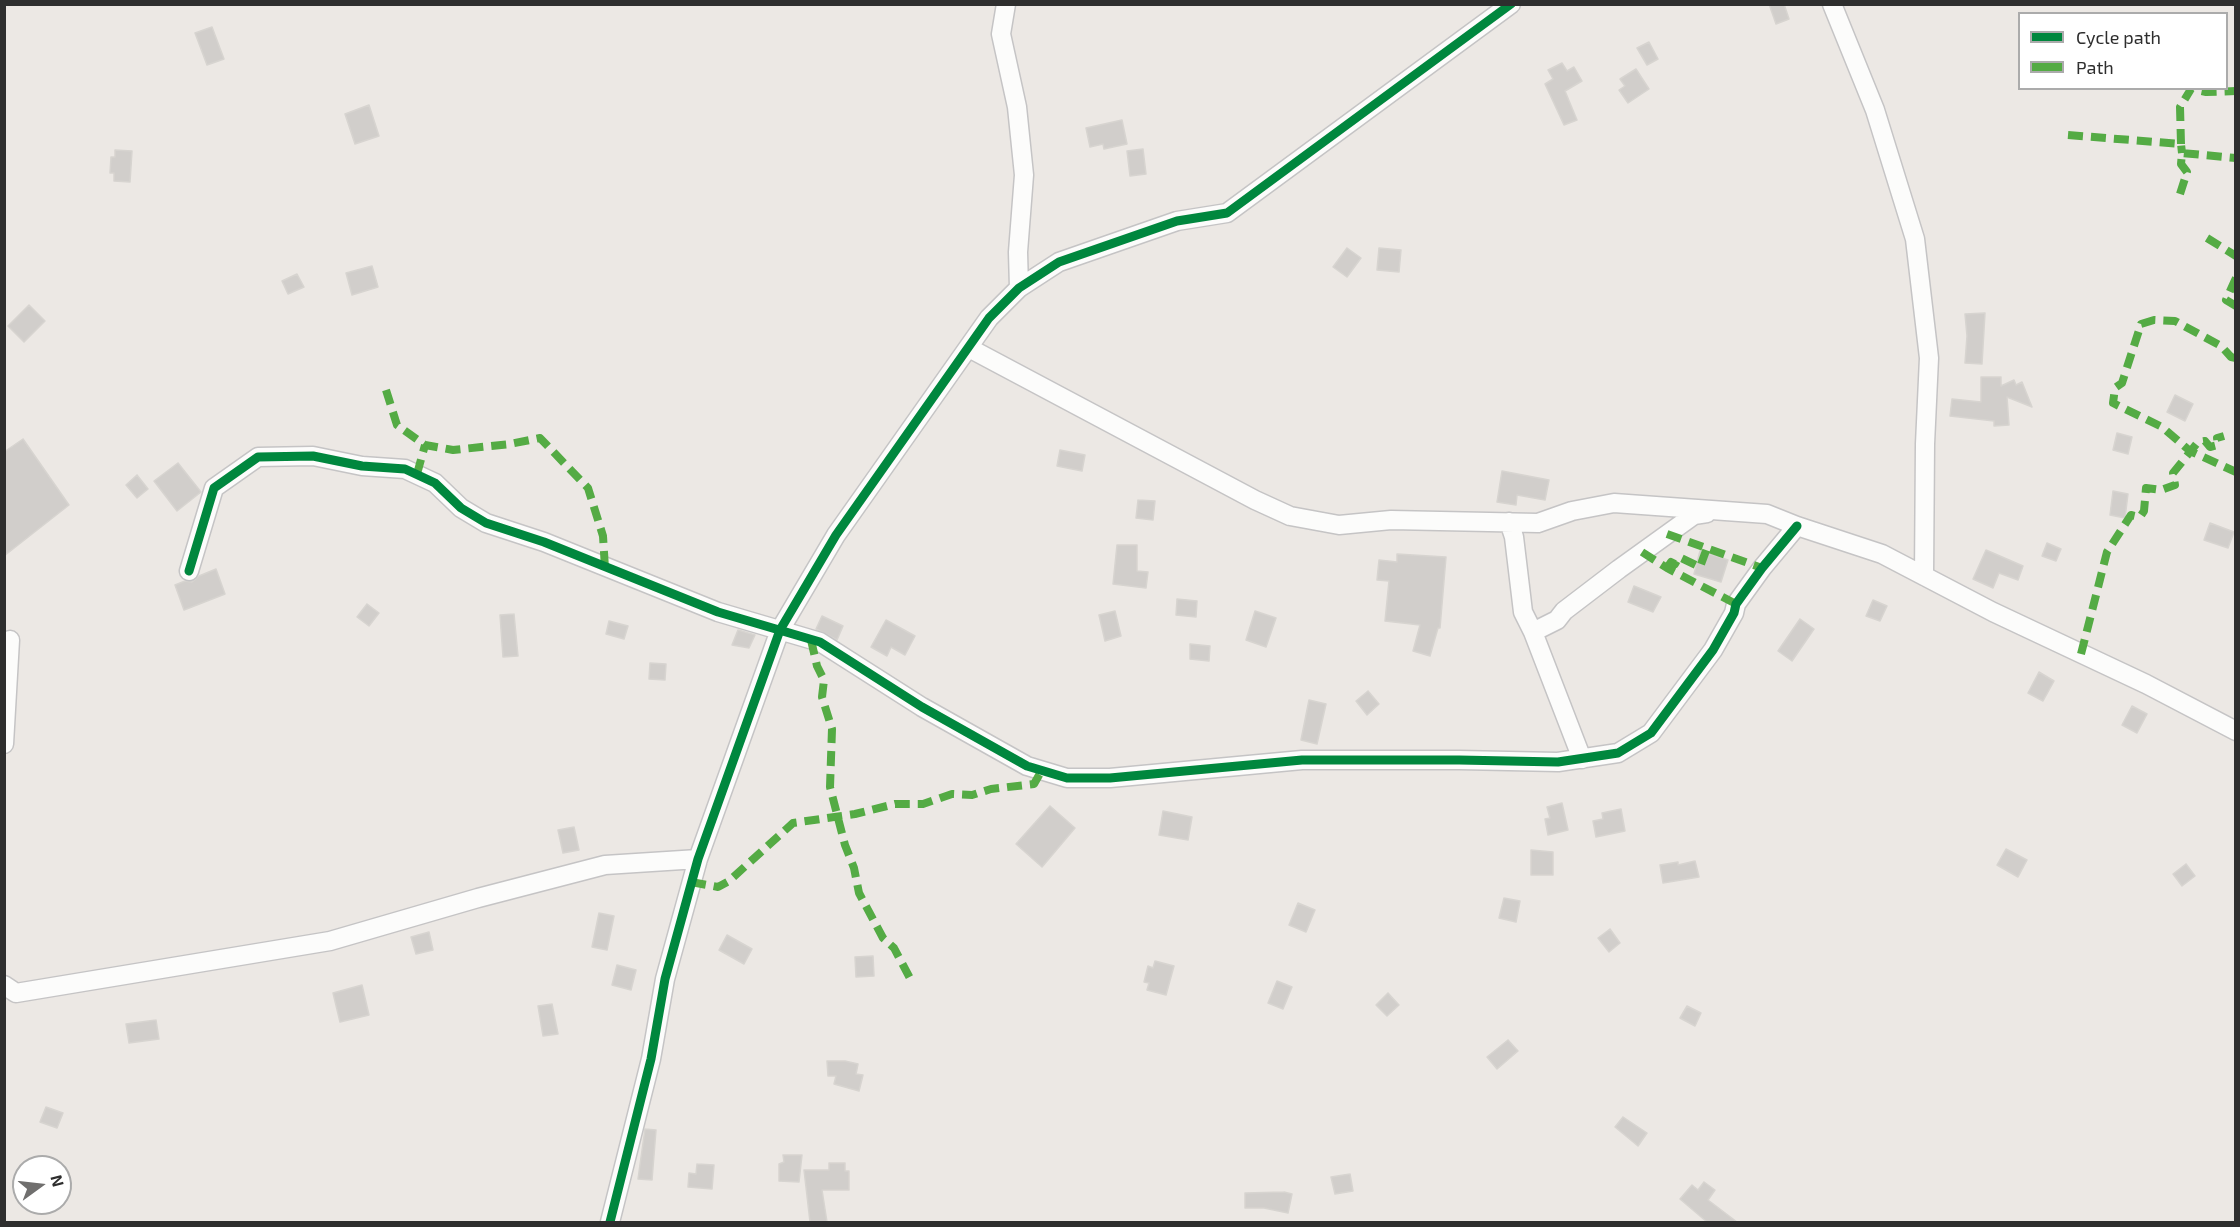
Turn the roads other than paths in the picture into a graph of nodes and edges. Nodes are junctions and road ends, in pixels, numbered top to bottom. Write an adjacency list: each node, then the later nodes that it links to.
1 (1006, 4): 4 (street)
2 (1511, 4): 4 (street)
3 (1832, 4): 10 (street)
4 (1019, 288): 5 (street)
5 (969, 348): 7 (street); 11 (street)
6 (1718, 512): 7 (street); 8 (street); 12 (street)
7 (1509, 522): 12 (street)
8 (1797, 526): 10 (street); 16 (street)
9 (189, 571): 11 (street)
10 (1924, 576): 14 (street)
11 (780, 630): 16 (street); 17 (street)
12 (1533, 632): 16 (street)
13 (10, 640): 15 (street)
14 (2235, 731)
15 (4, 744)
16 (1582, 759)
17 (698, 859): 18 (street); 19 (street)
18 (4, 985)
19 (610, 1222)

